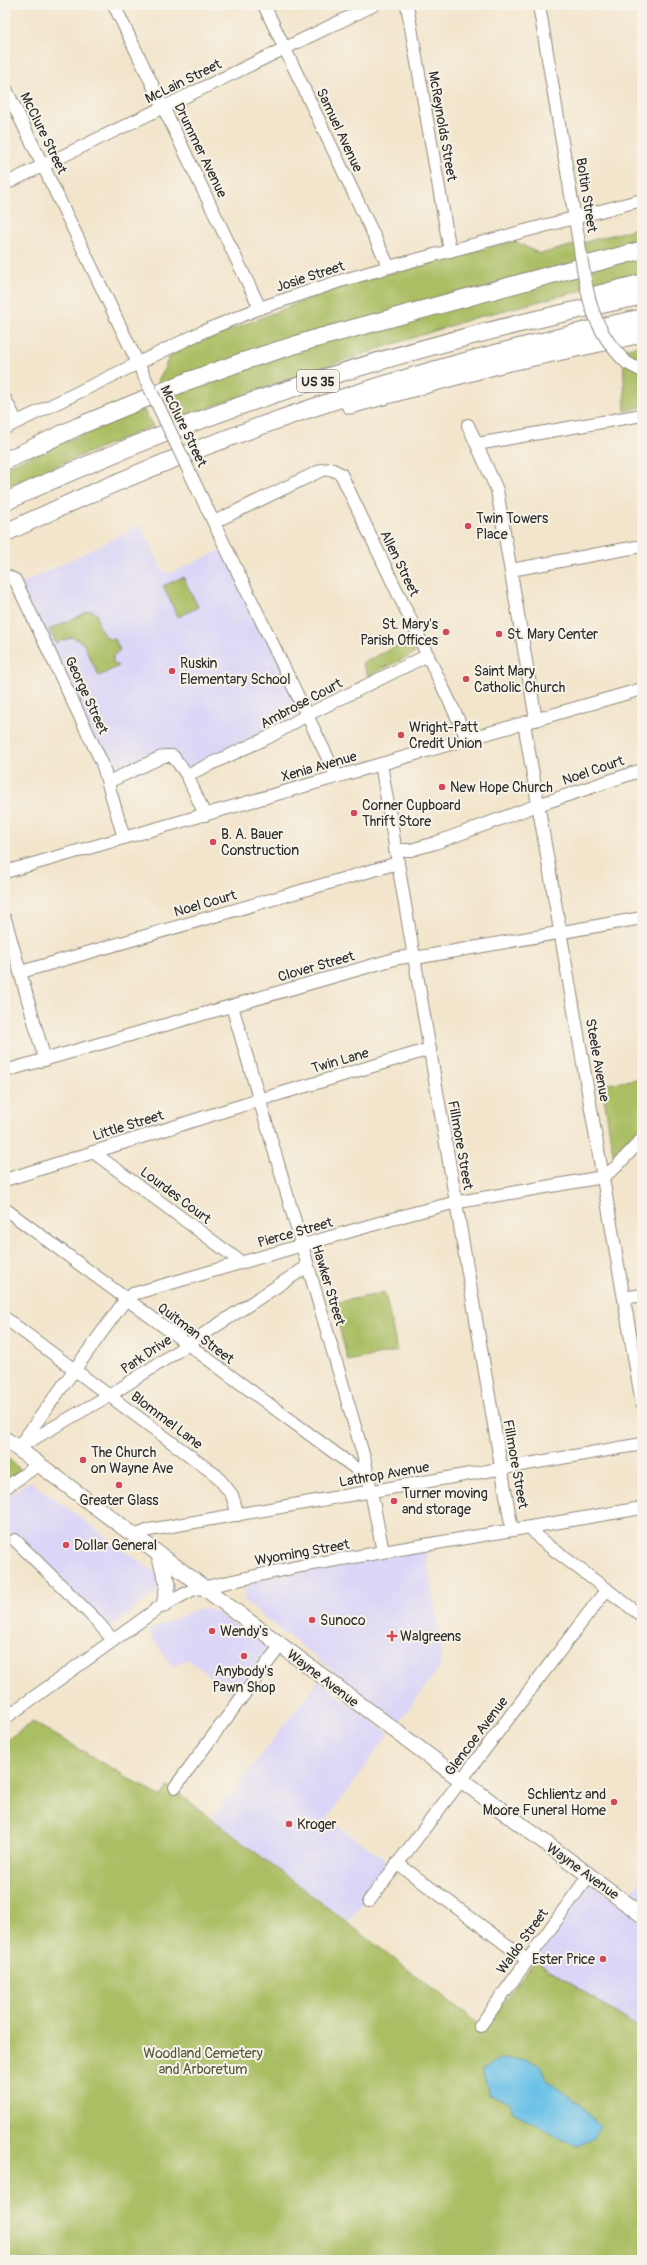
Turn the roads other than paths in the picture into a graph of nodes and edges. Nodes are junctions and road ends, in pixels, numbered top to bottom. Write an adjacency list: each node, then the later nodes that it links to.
1 (114, 5): 8 (street, Drummer Avenue)
2 (264, 5): 6 (street, Samuel Avenue)
3 (374, 5): 6 (street, McLain Street)
4 (407, 5): 14 (street, McReynolds Street)
5 (539, 5): 12 (street, Boltin Street)
6 (284, 48): 8 (street, McLain Street); 15 (street, Samuel Avenue)
7 (5, 87): 9 (street, McClure Street)
8 (164, 107): 9 (street, McLain Street); 18 (street, Drummer Avenue)
9 (43, 166): 10 (street, McLain Street); 22 (street, McClure Street)
10 (5, 184)
11 (642, 200): 12 (street, Josie Street)
12 (575, 218): 14 (street, Josie Street); 23 (street, Boltin Street, bridge)
13 (642, 250): 31 (highway)
14 (450, 251): 15 (street, Josie Street)
15 (388, 267): 18 (street, Josie Street)
16 (642, 283): 21 (highway)
17 (642, 296): 21 (highway, US 35)
18 (260, 308): 22 (street, Josie Street)
19 (642, 318): 30 (highway, US 35)
20 (642, 334): 30 (highway)
21 (463, 336): 32 (highway, US 35)
22 (138, 363): 26 (street, Josie Street); 33 (street, McClure Street, bridge)
23 (642, 371)
24 (5, 398): 26 (street)
25 (642, 415): 29 (street)
26 (17, 422): 28 (street, Josie Street)
27 (468, 425): 29 (street, Steele Avenue)
28 (5, 428)
29 (477, 444): 36 (street, Steele Avenue)
30 (205, 445): 34 (highway, US 35)
31 (5, 461)
32 (5, 502)
33 (214, 522): 38 (street, Allen Street); 40 (street, McClure Street)
34 (5, 533)
35 (642, 546): 36 (street)
36 (511, 570): 41 (street, Steele Avenue)
37 (6, 575): 47 (street, George Street)
38 (428, 656): 40 (street, Ambrose Court); 42 (street, Allen Street)
39 (642, 689): 41 (street, Xenia Avenue)
40 (307, 715): 45 (street, Ambrose Court); 46 (street, McClure Street)
41 (530, 721): 42 (street, Xenia Avenue); 48 (street, Steele Avenue)
42 (468, 740): 43 (street, Xenia Avenue)
43 (381, 764): 46 (street, Xenia Avenue); 51 (street, Fillmore Street)
44 (642, 770): 48 (street, Noel Court)
45 (187, 775): 47 (street); 49 (street)
46 (337, 777): 49 (street, Xenia Avenue)
47 (108, 782): 50 (street, George Street)
48 (538, 805): 51 (street, Noel Court); 56 (street, Steele Avenue)
49 (205, 814): 50 (street, Xenia Avenue)
50 (124, 838): 53 (street, Xenia Avenue)
51 (396, 850): 52 (street, Fillmore Street)
52 (398, 863): 57 (street, Fillmore Street); 58 (street, Noel Court)
53 (5, 872)
54 (642, 918): 56 (street, Clover Street)
55 (5, 919): 58 (street)
56 (561, 932): 57 (street, Clover Street); 66 (street, Steele Avenue)
57 (414, 956): 59 (street, Clover Street); 60 (street, Fillmore Street)
58 (21, 972): 61 (street)
59 (232, 1006): 61 (street, Clover Street); 63 (street, Hawker Street)
60 (430, 1049): 63 (street, Twin Lane); 68 (street, Fillmore Street)
61 (45, 1060): 62 (street, Clover Street)
62 (5, 1071)
63 (259, 1100): 65 (street, Little Street); 70 (street, Hawker Street)
64 (642, 1139): 66 (street, Pierce Street)
65 (93, 1152): 67 (street, Little Street); 71 (street, Lourdes Court)
66 (603, 1177): 68 (street, Pierce Street); 74 (street, Steele Avenue)
67 (5, 1180)
68 (456, 1203): 70 (street, Pierce Street); 85 (street, Fillmore Street)
69 (5, 1208): 75 (street, Quitman Street)
70 (302, 1246): 71 (street, Pierce Street); 72 (street, Hawker Street)
71 (241, 1262): 75 (street, Pierce Street)
72 (308, 1266): 77 (street, Park Drive); 86 (street, Hawker Street)
73 (642, 1295): 74 (street)
74 (624, 1298): 80 (street, Steele Avenue)
75 (126, 1300): 77 (street, Quitman Street); 78 (street, Pierce Street)
76 (5, 1318): 78 (street, Blommel Lane)
77 (187, 1345): 79 (street, Park Drive); 86 (street, Quitman Street)
78 (74, 1370): 79 (street, Blommel Lane); 83 (street, Pierce Street)
79 (109, 1396): 83 (street, Park Drive); 89 (street, Blommel Lane)
80 (642, 1403)
81 (5, 1439): 83 (main road, Wayne Avenue)
82 (642, 1444): 85 (street, Lathrop Avenue)
83 (17, 1449): 84 (main road, Wayne Avenue)
84 (38, 1465): 87 (street); 93 (main road, Wayne Avenue)
85 (501, 1469): 86 (street, Lathrop Avenue); 91 (street, Fillmore Street)
86 (371, 1485): 89 (street, Lathrop Avenue); 94 (street, Hawker Street)
87 (5, 1488)
88 (642, 1508): 90 (street, Wyoming Street)
89 (238, 1514): 93 (street, Lathrop Avenue)
90 (530, 1527): 91 (street, Wyoming Street); 97 (street)
91 (512, 1530): 94 (street, Wyoming Street)
92 (15, 1540): 100 (street)
93 (138, 1540): 95 (main road, Wayne Avenue)
94 (384, 1552): 96 (street, Wyoming Street)
95 (159, 1556): 96 (main road, Wayne Avenue); 98 (main road)
96 (202, 1587): 98 (street, Wyoming Street); 101 (main road, Wayne Avenue)
97 (606, 1589): 99 (street); 103 (street, Glencoe Avenue)
98 (164, 1604): 100 (street, Wyoming Street)
99 (642, 1616)
100 (113, 1640): 102 (street, Wyoming Street)
101 (280, 1646): 103 (main road, Wayne Avenue); 104 (street)
102 (5, 1718)
103 (461, 1780): 105 (street, Glencoe Avenue); 106 (main road, Wayne Avenue)
104 (175, 1787)
105 (397, 1863): 107 (street, Glencoe Avenue); 109 (street)
106 (589, 1875): 108 (main road, Wayne Avenue); 109 (street, Waldo Street)
107 (368, 1901)
108 (642, 1915)
109 (527, 1960): 110 (street, Waldo Street)
110 (480, 2026)

